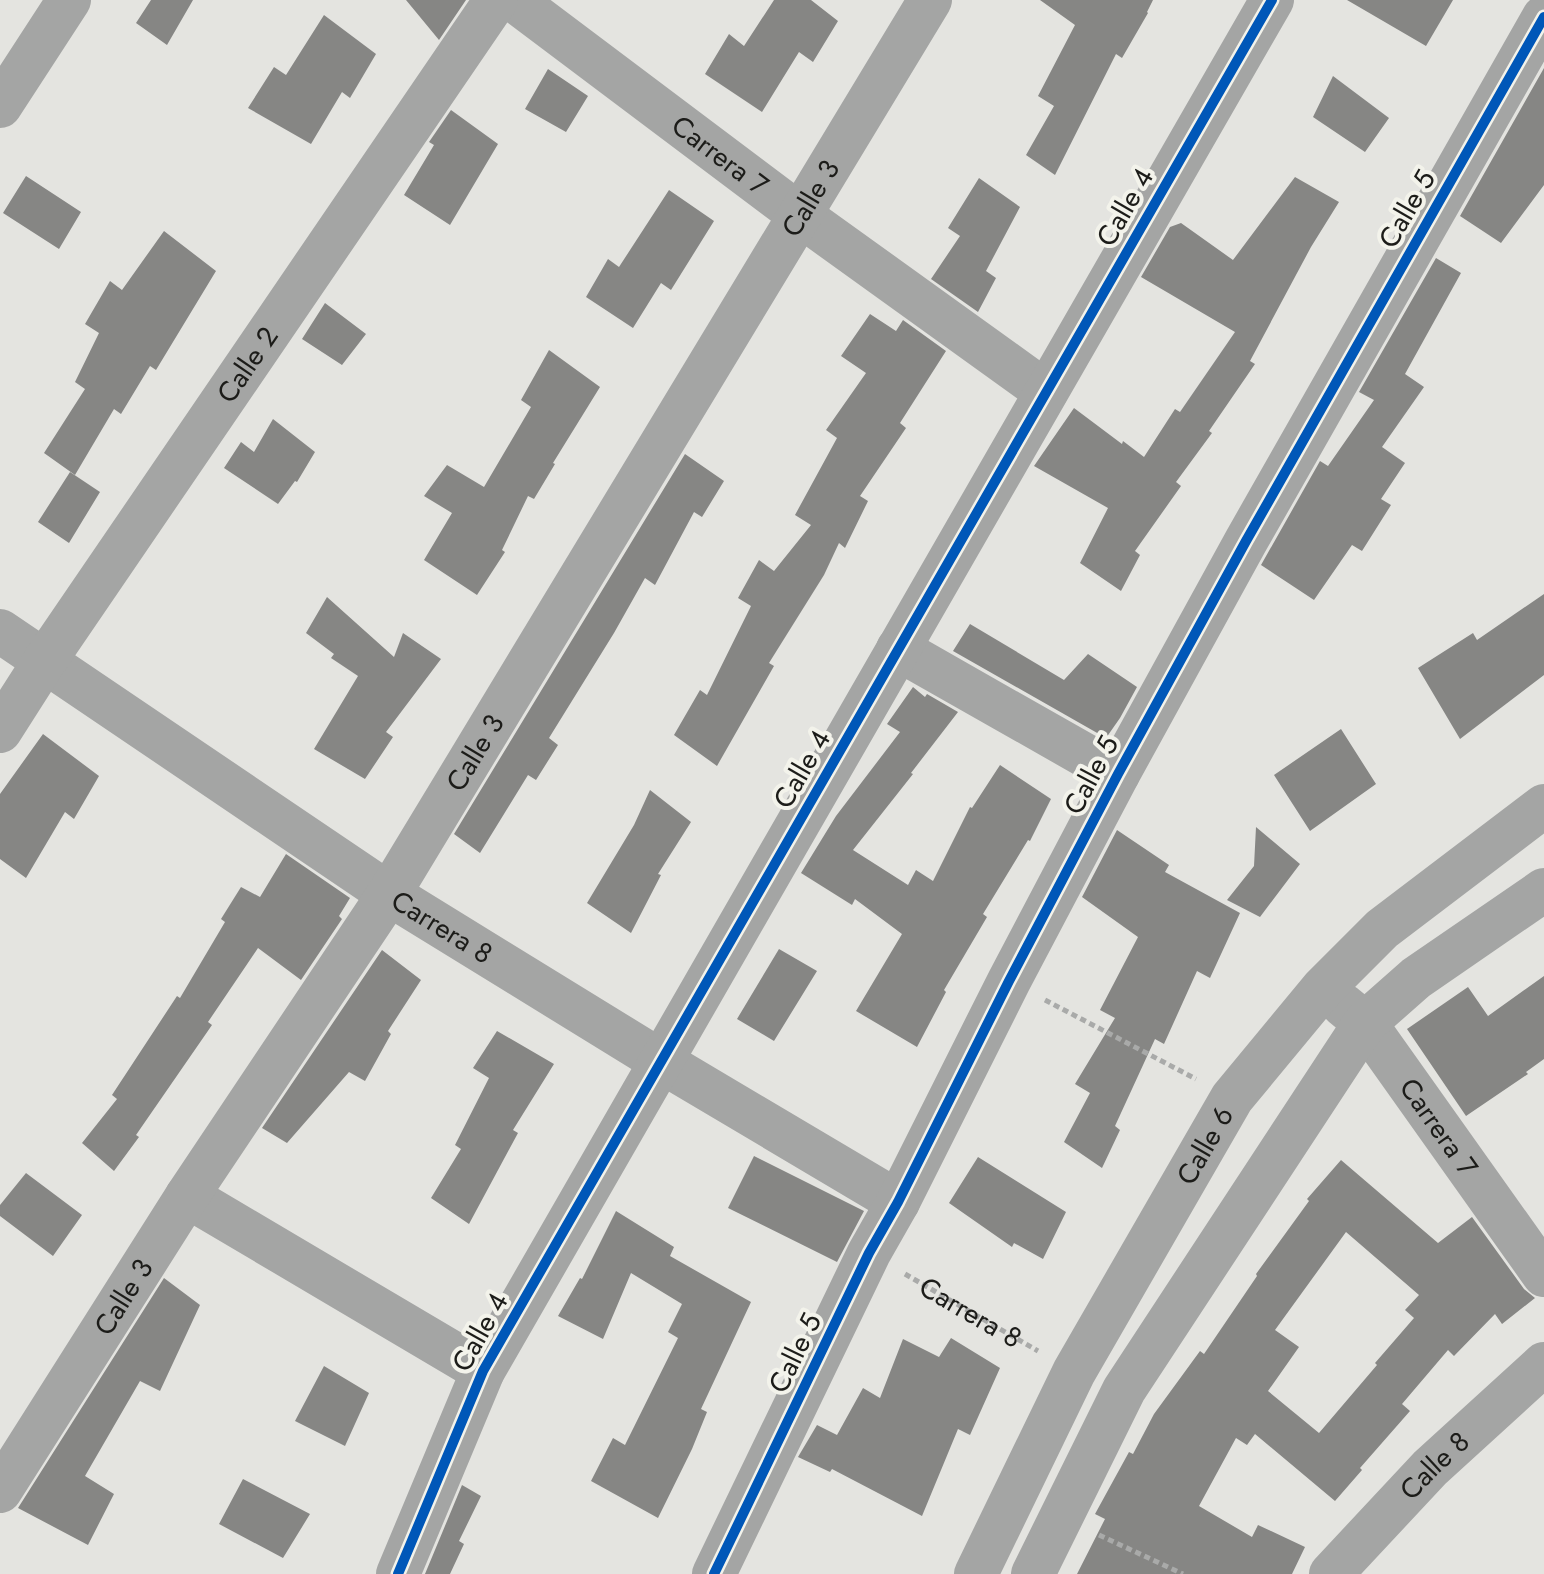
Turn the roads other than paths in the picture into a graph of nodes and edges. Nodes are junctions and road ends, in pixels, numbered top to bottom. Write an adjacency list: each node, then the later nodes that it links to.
1 (69, 0): 7 (street)
2 (496, 0): 12 (street, Calle 2)
3 (514, 0): 8 (street, Carrera 7)
4 (930, 0): 8 (street, Calle 3)
5 (1272, 0): 9 (street, Calle 4)
6 (1544, 17): 14 (street, Calle 5)
7 (0, 106)
8 (800, 215): 9 (street, Carrera 7); 17 (street, Calle 3)
9 (1046, 392): 11 (street, Calle 4)
10 (0, 631): 12 (street, Carrera 8)
11 (898, 649): 14 (street); 20 (street, Calle 4)
12 (44, 662): 13 (street, Calle 2); 17 (street, Carrera 8)
13 (0, 731)
14 (1118, 774): 22 (street, Calle 5)
15 (1544, 806): 18 (street, Calle 6)
16 (1544, 890): 19 (street)
17 (389, 894): 20 (street, Carrera 8); 21 (street, Calle 3)
18 (1323, 988): 19 (street, Carrera 7); 29 (street, Calle 6)
19 (1365, 1023): 23 (street, Carrera 7); 30 (street)
20 (662, 1062): 22 (street, Carrera 8); 25 (street, Calle 4)
21 (187, 1196): 25 (street); 26 (street, Calle 3)
22 (898, 1202): 28 (street, Calle 5)
23 (1544, 1275)
24 (1544, 1364): 31 (street, Calle 8)
25 (483, 1371): 27 (street, Calle 4)
26 (0, 1491)
27 (398, 1574)
28 (714, 1574)
29 (976, 1574)
30 (1033, 1574)
31 (1331, 1574)

